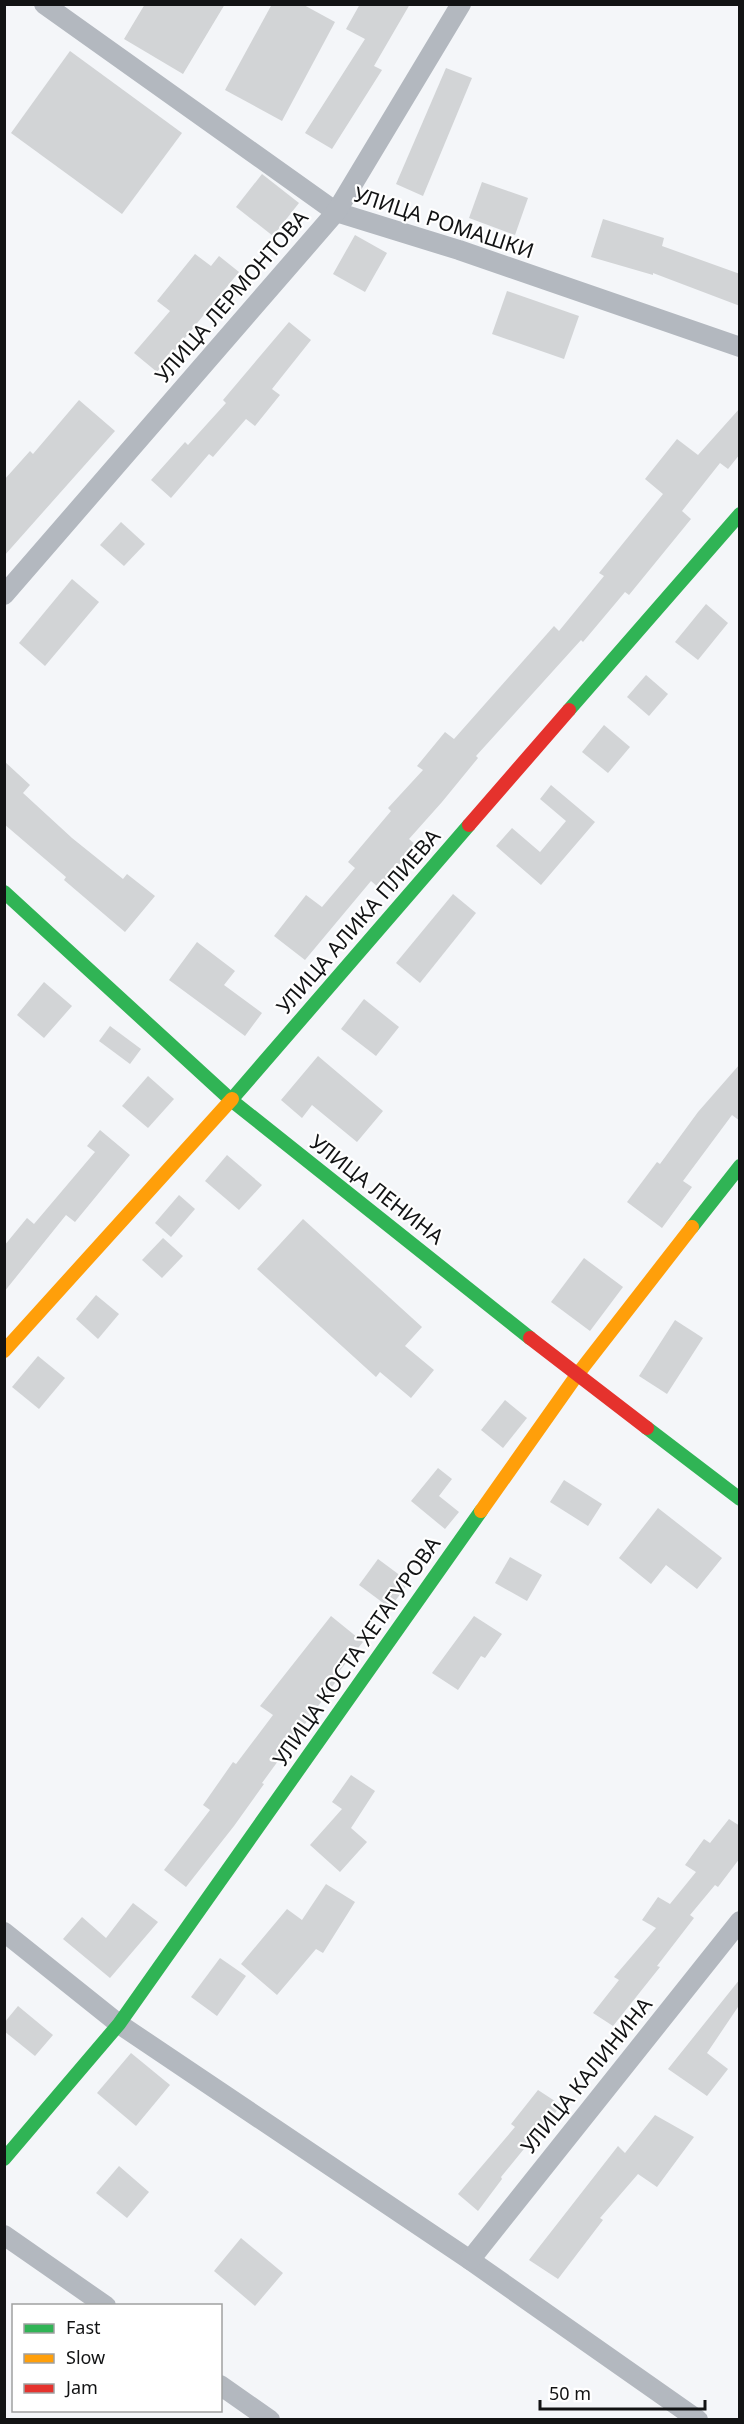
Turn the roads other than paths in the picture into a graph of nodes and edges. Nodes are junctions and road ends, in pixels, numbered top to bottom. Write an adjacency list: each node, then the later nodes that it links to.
1 (44, 4): 3 (street, УЛИЦА РОМАШКИ)
2 (461, 4): 3 (street, УЛИЦА ЛЕРМОНТОВА)
3 (336, 212): 4 (street, УЛИЦА РОМАШКИ); 6 (street, УЛИЦА ЛЕРМОНТОВА)
4 (740, 347)
5 (740, 514): 8 (street, УЛИЦА АЛИКА ПЛИЕВА)
6 (4, 595)
7 (4, 892): 8 (street, УЛИЦА ЛЕНИНА)
8 (231, 1100): 10 (street, УЛИЦА АЛИКА ПЛИЕВА); 11 (street, УЛИЦА ЛЕНИНА)
9 (740, 1166): 11 (street, УЛИЦА КОСТА ХЕТАГУРОВА)
10 (4, 1351)
11 (577, 1375): 12 (street, УЛИЦА ЛЕНИНА); 15 (street, УЛИЦА КОСТА ХЕТАГУРОВА)
12 (740, 1499)
13 (740, 1921): 18 (street, УЛИЦА КАЛИНИНА)
14 (4, 1932): 15 (street)
15 (118, 2024): 16 (street, УЛИЦА КОСТА ХЕТАГУРОВА); 18 (street)
16 (4, 2159)
17 (4, 2235): 19 (street)
18 (470, 2260): 22 (street)
19 (103, 2304)
20 (222, 2386): 21 (street)
21 (270, 2420)
22 (698, 2420)

